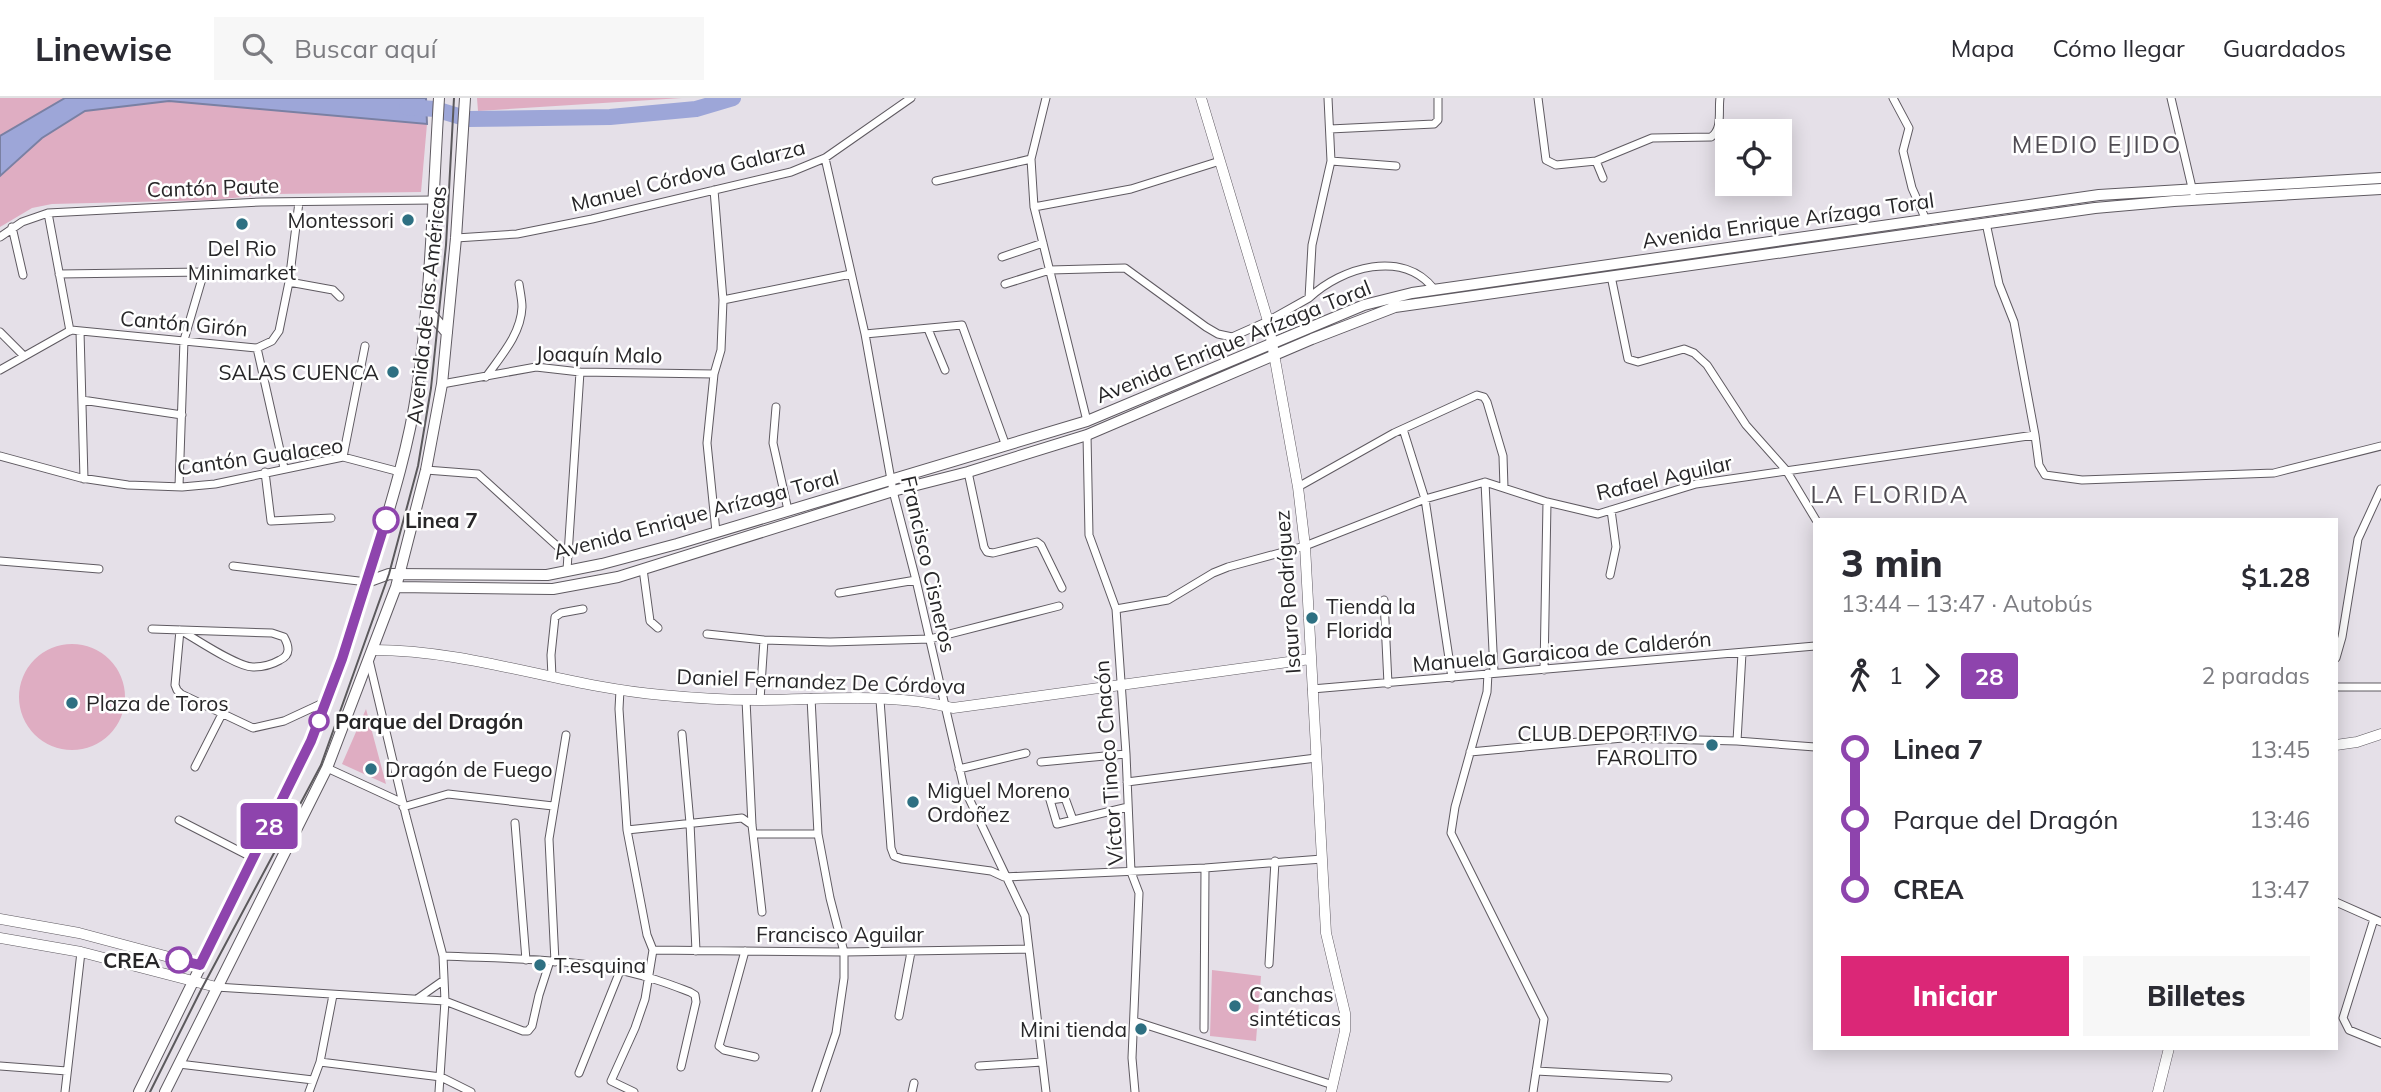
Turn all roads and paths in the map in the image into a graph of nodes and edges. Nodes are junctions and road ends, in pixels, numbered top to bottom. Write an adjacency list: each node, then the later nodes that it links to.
1 (439, 98): 25 (main road, Avenida de las Américas)
2 (465, 98): 33 (main road, Avenida de las Américas)
3 (911, 98): 13 (street, Manuel Córdova Galarza)
4 (1046, 98): 14 (street)
5 (1201, 98): 15 (street, Isauro Rodríguez)
6 (1328, 98): 12 (street)
7 (1437, 98): 12 (street)
8 (1538, 98): 17 (street)
9 (1720, 98): 17 (street)
10 (1893, 98): 29 (street)
11 (2171, 98): 24 (street)
12 (1330, 129): 16 (street)
13 (825, 158): 23 (street, Manuel Córdova Galarza); 38 (street, Francisco Cisneros)
14 (1031, 159): 21 (street); 27 (street)
15 (1220, 161): 27 (street); 49 (street, Isauro Rodríguez)
16 (1331, 161): 18 (street); 46 (street)
17 (1596, 161): 19 (street)
18 (1396, 166)
19 (1603, 178)
20 (2381, 178): 24 (main road, Avenida Enrique Arízaga Toral)
21 (936, 181)
22 (2381, 189): 24 (main road, Avenida Enrique Arízaga Toral)
23 (714, 190): 33 (street, Manuel Córdova Galarza); 47 (street)
24 (2194, 194): 29 (main road, Avenida Enrique Arízaga Toral); 30 (main road, Avenida Enrique Arízaga Toral)
25 (433, 200): 26 (street, Cantón Paute); 48 (main road, Avenida de las Américas)
26 (299, 202): 28 (street, Cantón Paute); 41 (street, Cantón Girón)
27 (1034, 207): 34 (street)
28 (48, 213): 31 (street, Cantón Paute); 37 (street)
29 (1926, 220): 44 (main road, Avenida Enrique Arízaga Toral)
30 (1986, 223): 40 (main road, Avenida Enrique Arízaga Toral); 74 (street)
31 (12, 228): 32 (street, Cantón Paute); 39 (street)
32 (0, 237)
33 (456, 238): 54 (main road, Avenida de las Américas)
34 (1043, 243): 35 (street); 36 (street)
35 (1002, 257)
36 (1050, 270): 43 (street); 49 (street); 71 (street)
37 (59, 274): 51 (street); 56 (street)
38 (851, 274): 47 (street); 55 (street, Francisco Cisneros)
39 (23, 275)
40 (1611, 276): 61 (main road, Avenida Enrique Arízaga Toral); 81 (street)
41 (289, 282): 45 (street); 59 (street, Cantón Girón)
42 (519, 284): 66 (street)
43 (1005, 285)
44 (1434, 289): 46 (street); 57 (main road, Avenida Enrique Arízaga Toral)
45 (340, 298)
46 (1309, 298): 49 (street)
47 (723, 300): 65 (street)
48 (425, 307): 54 (main road); 83 (main road, Avenida de las Américas)
49 (1268, 321): 57 (street, Isauro Rodríguez)
50 (928, 329): 55 (street); 63 (street); 75 (street)
51 (70, 331): 52 (street, Cantón Girón); 60 (street, Cantón Girón)
52 (80, 331): 56 (street, Cantón Girón); 68 (street)
53 (0, 332): 60 (street)
54 (447, 333): 67 (main road, Avenida de las Américas)
55 (865, 334): 86 (street, Francisco Cisneros)
56 (184, 340): 59 (street, Cantón Girón); 70 (street)
57 (1272, 342): 61 (street, Isauro Rodríguez); 71 (main road, Avenida Enrique Arízaga Toral)
58 (365, 346): 78 (street)
59 (257, 348): 79 (street)
60 (23, 355): 62 (street, Cantón Girón)
61 (1275, 355): 73 (main road, Avenida Enrique Arízaga Toral); 89 (street, Isauro Rodríguez)
62 (0, 370)
63 (945, 370)
64 (580, 372): 65 (street, Joaquín Malo); 66 (street, Joaquín Malo); 101 (street)
65 (715, 374): 99 (street)
66 (485, 377): 67 (street, Joaquín Malo)
67 (442, 384): 80 (main road, Avenida de las Américas)
68 (82, 400): 70 (street); 85 (street)
69 (776, 407): 95 (street)
70 (182, 415): 88 (street)
71 (1087, 421): 75 (main road, Avenida Enrique Arízaga Toral)
72 (1403, 429): 89 (street); 90 (street); 93 (street)
73 (1087, 435): 84 (main road, Avenida Enrique Arízaga Toral); 117 (street, Víctor Tinoco Chacón)
74 (2035, 435): 76 (street); 81 (street, Rafael Aguilar)
75 (1006, 446): 86 (main road, Avenida Enrique Arízaga Toral)
76 (2381, 446)
77 (0, 456): 85 (street, Cantón Gualaceo)
78 (343, 457): 79 (street, Cantón Gualaceo); 83 (street, Cantón Gualaceo)
79 (284, 468): 82 (street, Cantón Gualaceo)
80 (426, 470): 101 (street); 107 (main road, Avenida de las Américas)
81 (1786, 470): 96 (street, Rafael Aguilar); 98 (street)
82 (265, 472): 88 (street, Cantón Gualaceo); 97 (street)
83 (400, 472): 110 (main road, Avenida de las Américas)
84 (968, 472): 92 (main road, Avenida Enrique Arízaga Toral); 112 (street)
85 (84, 479): 88 (street, Cantón Gualaceo)
86 (891, 479): 92 (street, Francisco Cisneros); 95 (main road, Avenida Enrique Arízaga Toral)
87 (1485, 482): 90 (street, Rafael Aguilar); 93 (street); 130 (street)
88 (179, 486)
89 (1298, 487): 100 (street, Isauro Rodríguez)
90 (1504, 488): 94 (street, Rafael Aguilar)
91 (2381, 489): 125 (street)
92 (893, 491): 105 (main road, Avenida Enrique Arízaga Toral); 109 (street, Francisco Cisneros)
93 (1425, 499): 100 (street); 132 (street)
94 (1547, 502): 96 (street, Rafael Aguilar); 129 (street)
95 (788, 510): 99 (main road, Avenida Enrique Arízaga Toral)
96 (1611, 510): 108 (street)
97 (331, 518)
98 (1815, 518)
99 (716, 532): 106 (main road, Avenida Enrique Arízaga Toral)
100 (1305, 546): 117 (street); 128 (street, Isauro Rodríguez)
101 (567, 555): 106 (street)
102 (0, 561): 104 (street)
103 (233, 566): 110 (street)
104 (99, 569)
105 (643, 569): 111 (main road, Avenida Enrique Arízaga Toral); 118 (street)
106 (567, 570): 107 (main road, Avenida Enrique Arízaga Toral)
107 (399, 574): 110 (main road, Avenida Enrique Arízaga Toral); 111 (main road, Avenida de las Américas)
108 (1610, 575)
109 (916, 580): 113 (street); 122 (street, Francisco Cisneros)
110 (367, 582): 143 (main road, Avenida de las Américas)
111 (396, 587): 127 (main road, Avenida de las Américas)
112 (1062, 588)
113 (839, 593)
114 (1384, 600): 134 (street)
115 (1059, 606): 122 (street)
116 (583, 609): 131 (street)
117 (1116, 609): 133 (street, Víctor Tinoco Chacón)
118 (658, 628)
119 (152, 629): 120 (street)
120 (180, 630): 120 (street); 146 (street)
121 (707, 634): 123 (street)
122 (930, 639): 123 (street); 144 (street, Francisco Cisneros)
123 (764, 640): 141 (street)
124 (1813, 646): 126 (street, Manuela Garaicoa de Calderón)
125 (2338, 650)
126 (1742, 653): 129 (street, Manuela Garaicoa de Calderón); 151 (street)
127 (372, 655): 131 (street, Daniel Fernandez De Córdova); 160 (main road, Avenida de las Américas); 163 (street)
128 (1310, 659): 133 (street, Daniel Fernandez De Córdova); 137 (street, Isauro Rodríguez)
129 (1544, 670): 130 (street, Manuela Garaicoa de Calderón)
130 (1491, 673): 132 (street, Manuela Garaicoa de Calderón); 154 (street)
131 (552, 677): 138 (street, Daniel Fernandez De Córdova)
132 (1452, 678): 134 (street, Manuela Garaicoa de Calderón)
133 (1121, 684): 144 (street, Daniel Fernandez De Córdova); 156 (street, Víctor Tinoco Chacón)
134 (1388, 684): 137 (street, Manuela Garaicoa de Calderón)
135 (2338, 687): 136 (street)
136 (2381, 687)
137 (1312, 689): 157 (street, Isauro Rodríguez)
138 (620, 690): 140 (street, Daniel Fernandez De Córdova); 171 (street)
139 (811, 698): 141 (street, Daniel Fernandez De Córdova); 142 (street, Daniel Fernandez De Córdova); 173 (street)
140 (746, 700): 141 (street, Daniel Fernandez De Córdova); 170 (street)
141 (760, 700)
142 (880, 700): 144 (street, Daniel Fernandez De Córdova); 179 (street)
143 (328, 701): 145 (street); 147 (main road, Avenida de las Américas)
144 (945, 706): 161 (street, Francisco Cisneros)
145 (303, 711): 146 (street); 147 (street)
146 (222, 714): 159 (street)
147 (319, 723): 174 (main road, Avenida de las Américas)
148 (682, 734): 169 (street)
149 (2381, 734): 152 (street)
150 (566, 735): 164 (street)
151 (1737, 741): 153 (street); 154 (street)
152 (2338, 745)
153 (1813, 747)
154 (1470, 752): 218 (street)
155 (1026, 753): 161 (street)
156 (1126, 754): 158 (street); 162 (street, Víctor Tinoco Chacón)
157 (1316, 758): 162 (street); 175 (street, Isauro Rodríguez)
158 (1041, 762)
159 (195, 767)
160 (327, 768): 163 (street); 201 (main road, Avenida de las Américas)
161 (959, 769): 179 (street, Francisco Cisneros)
162 (1127, 782): 165 (street, Víctor Tinoco Chacón)
163 (403, 805): 164 (street); 192 (street)
164 (553, 806): 194 (street)
165 (1128, 807): 167 (street); 178 (street, Víctor Tinoco Chacón)
166 (179, 820): 174 (street)
167 (1073, 820)
168 (515, 823): 193 (street)
169 (690, 823): 170 (street); 171 (street); 187 (street)
170 (752, 825): 172 (street)
171 (627, 830): 186 (street)
172 (753, 834): 173 (street); 181 (street)
173 (818, 834): 190 (street)
174 (253, 858): 196 (main road, Avenida de las Américas)
175 (1322, 859): 176 (street); 224 (street, Isauro Rodríguez)
176 (1275, 861): 177 (street); 195 (street)
177 (1205, 867): 178 (street); 207 (street)
178 (1131, 872): 179 (street); 206 (street, Víctor Tinoco Chacón)
179 (1004, 877): 185 (street, Francisco Cisneros)
180 (2338, 903): 183 (street)
181 (762, 912)
182 (0, 919): 196 (street)
183 (2378, 920): 208 (street)
184 (0, 937): 189 (street)
185 (1028, 949): 191 (street, Francisco Aguilar); 212 (street, Francisco Cisneros)
186 (653, 950): 187 (street, Francisco Aguilar); 198 (street)
187 (696, 951): 188 (street, Francisco Aguilar)
188 (745, 951): 190 (street, Francisco Aguilar); 210 (street)
189 (81, 952): 200 (street); 217 (street)
190 (844, 952): 191 (street, Francisco Aguilar); 232 (street)
191 (911, 952): 205 (street)
192 (443, 956): 193 (street); 199 (street)
193 (526, 960): 194 (street)
194 (553, 961): 197 (street); 204 (street)
195 (1269, 964)
196 (200, 965): 200 (main road, Avenida de las Américas)
197 (620, 971): 198 (street); 219 (street)
198 (648, 977): 216 (street); 231 (street)
199 (444, 980): 203 (street); 204 (street)
200 (192, 981): 201 (street); 226 (main road, Avenida de las Américas)
201 (216, 987): 202 (street); 213 (main road, Avenida de las Américas)
202 (333, 995): 203 (street); 211 (street)
203 (417, 999): 204 (street)
204 (446, 1001): 220 (street)
205 (899, 1016)
206 (1134, 1021): 224 (street); 235 (street, Víctor Tinoco Chacón)
207 (1203, 1029)
208 (2381, 1043)
209 (2168, 1050): 237 (street)
210 (755, 1056)
211 (320, 1062): 220 (street); 222 (street)
212 (1042, 1062): 215 (street); 234 (street, Francisco Cisneros)
213 (179, 1064): 222 (street); 227 (main road, Avenida de las Américas)
214 (0, 1066): 217 (street)
215 (979, 1066)
216 (681, 1067)
217 (67, 1071): 225 (street)
218 (1536, 1071): 221 (street); 236 (street)
219 (579, 1073)
220 (441, 1077): 229 (street); 230 (street)
221 (1668, 1078)
222 (313, 1080): 228 (street)
223 (914, 1083): 233 (street)
224 (1332, 1089)
225 (65, 1092)
226 (139, 1092)
227 (165, 1092)
228 (309, 1092)
229 (439, 1092)
230 (471, 1092)
231 (634, 1092)
232 (816, 1092)
233 (912, 1092)
234 (1045, 1092)
235 (1135, 1092)
236 (1533, 1092)
237 (2158, 1092)

